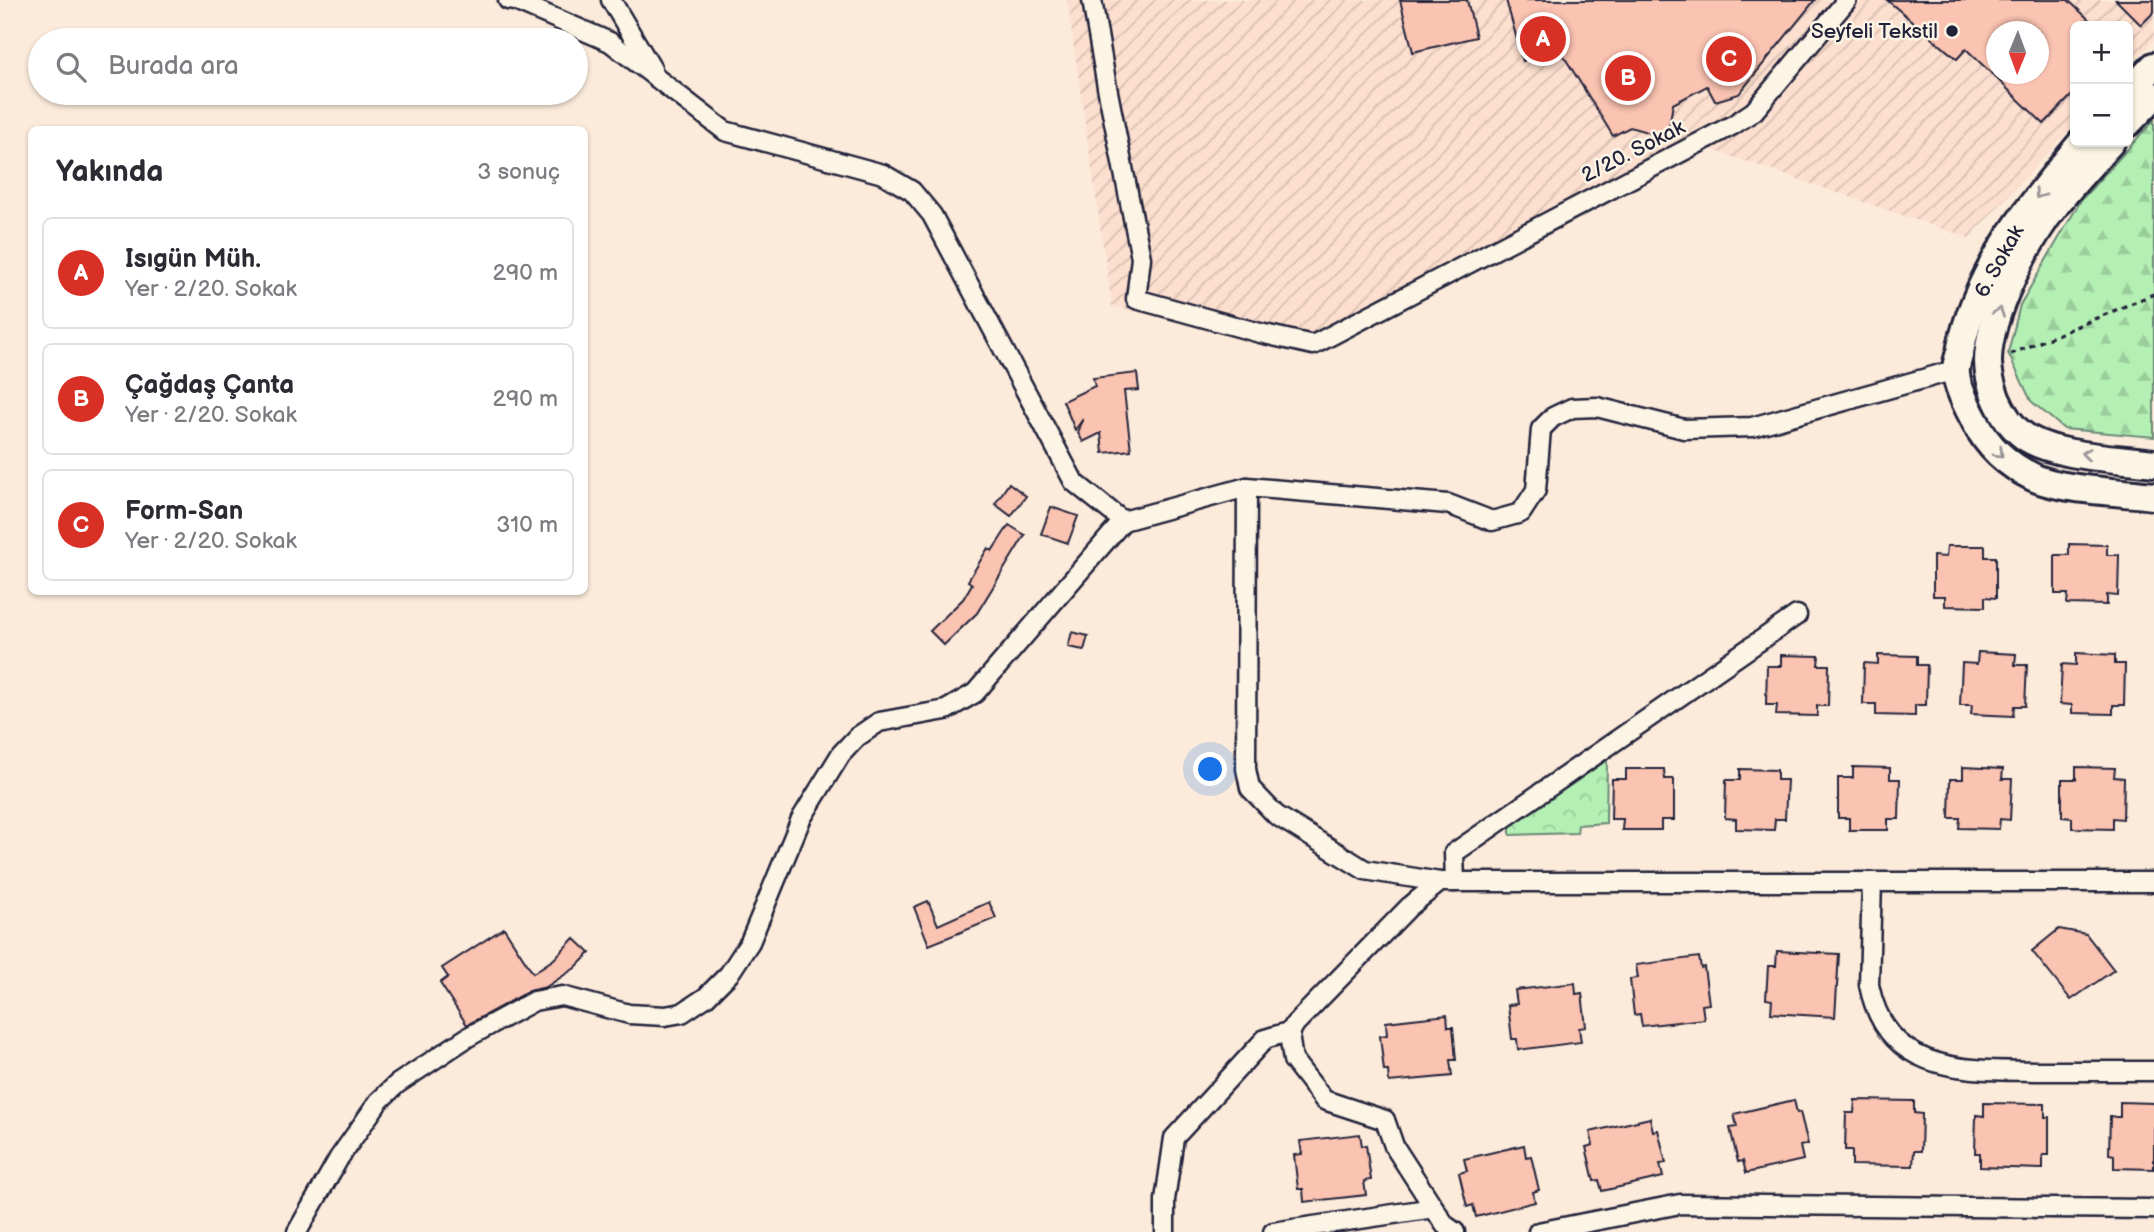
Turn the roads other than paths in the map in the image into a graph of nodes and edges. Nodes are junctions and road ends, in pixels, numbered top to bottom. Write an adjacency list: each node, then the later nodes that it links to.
1 (508, 0): 5 (street)
2 (611, 0): 8 (street)
3 (1092, 0): 4 (street, 2/20. Sokak)
4 (1847, 0)
5 (578, 28)
6 (588, 33): 8 (street)
7 (2154, 66): 9 (main road)
8 (659, 80): 18 (street)
9 (2133, 88)
10 (2154, 96): 11 (main road)
11 (2133, 118)
12 (2078, 147): 14 (main road, 6. Sokak, one-way to 14)
13 (2107, 147): 15 (main road, 6. Sokak, one-way to 13)
14 (1955, 370): 16 (street); 17 (main road, one-way to 17)
15 (2154, 463)
16 (1247, 487): 18 (street); 21 (street)
17 (2154, 496)
18 (1123, 522): 27 (street)
19 (1797, 615): 21 (street)
20 (2154, 881): 22 (street)
21 (1448, 882): 22 (street); 23 (street)
22 (1872, 882): 24 (street)
23 (1291, 1031): 25 (street); 28 (street)
24 (2154, 1071)
25 (1434, 1208): 29 (street); 30 (street)
26 (2154, 1209): 31 (street)
27 (297, 1232)
28 (1164, 1232)
29 (1273, 1232)
30 (1455, 1232)
31 (1538, 1232)

